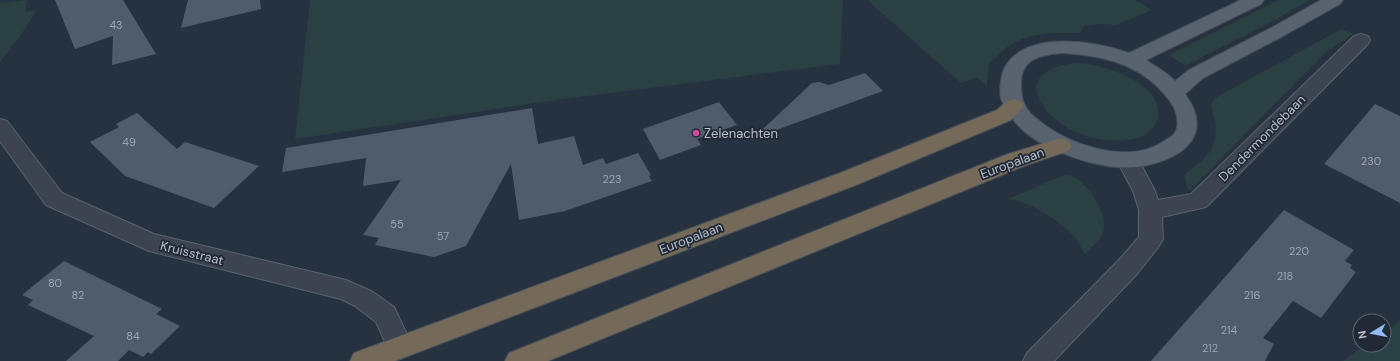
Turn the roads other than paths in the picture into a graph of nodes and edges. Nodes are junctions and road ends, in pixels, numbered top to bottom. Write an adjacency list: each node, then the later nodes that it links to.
1 (1255, 0): 4 (main road)
2 (1334, 0): 5 (main road)
3 (1361, 40): 10 (street, Dendermondebaan)
4 (1130, 60): 5 (main road, Europalaan); 6 (main road, Europalaan)
5 (1175, 92): 9 (main road, Europalaan)
6 (1014, 106): 8 (main road, Europalaan); 11 (highway, Europalaan)
7 (0, 126): 11 (street, Kruisstraat)
8 (1061, 146): 9 (main road, Europalaan); 13 (highway, Europalaan)
9 (1128, 161): 10 (street)
10 (1150, 210): 14 (street)
11 (400, 347): 12 (highway, Europalaan)
12 (364, 361)
13 (518, 361)
14 (1036, 361)

